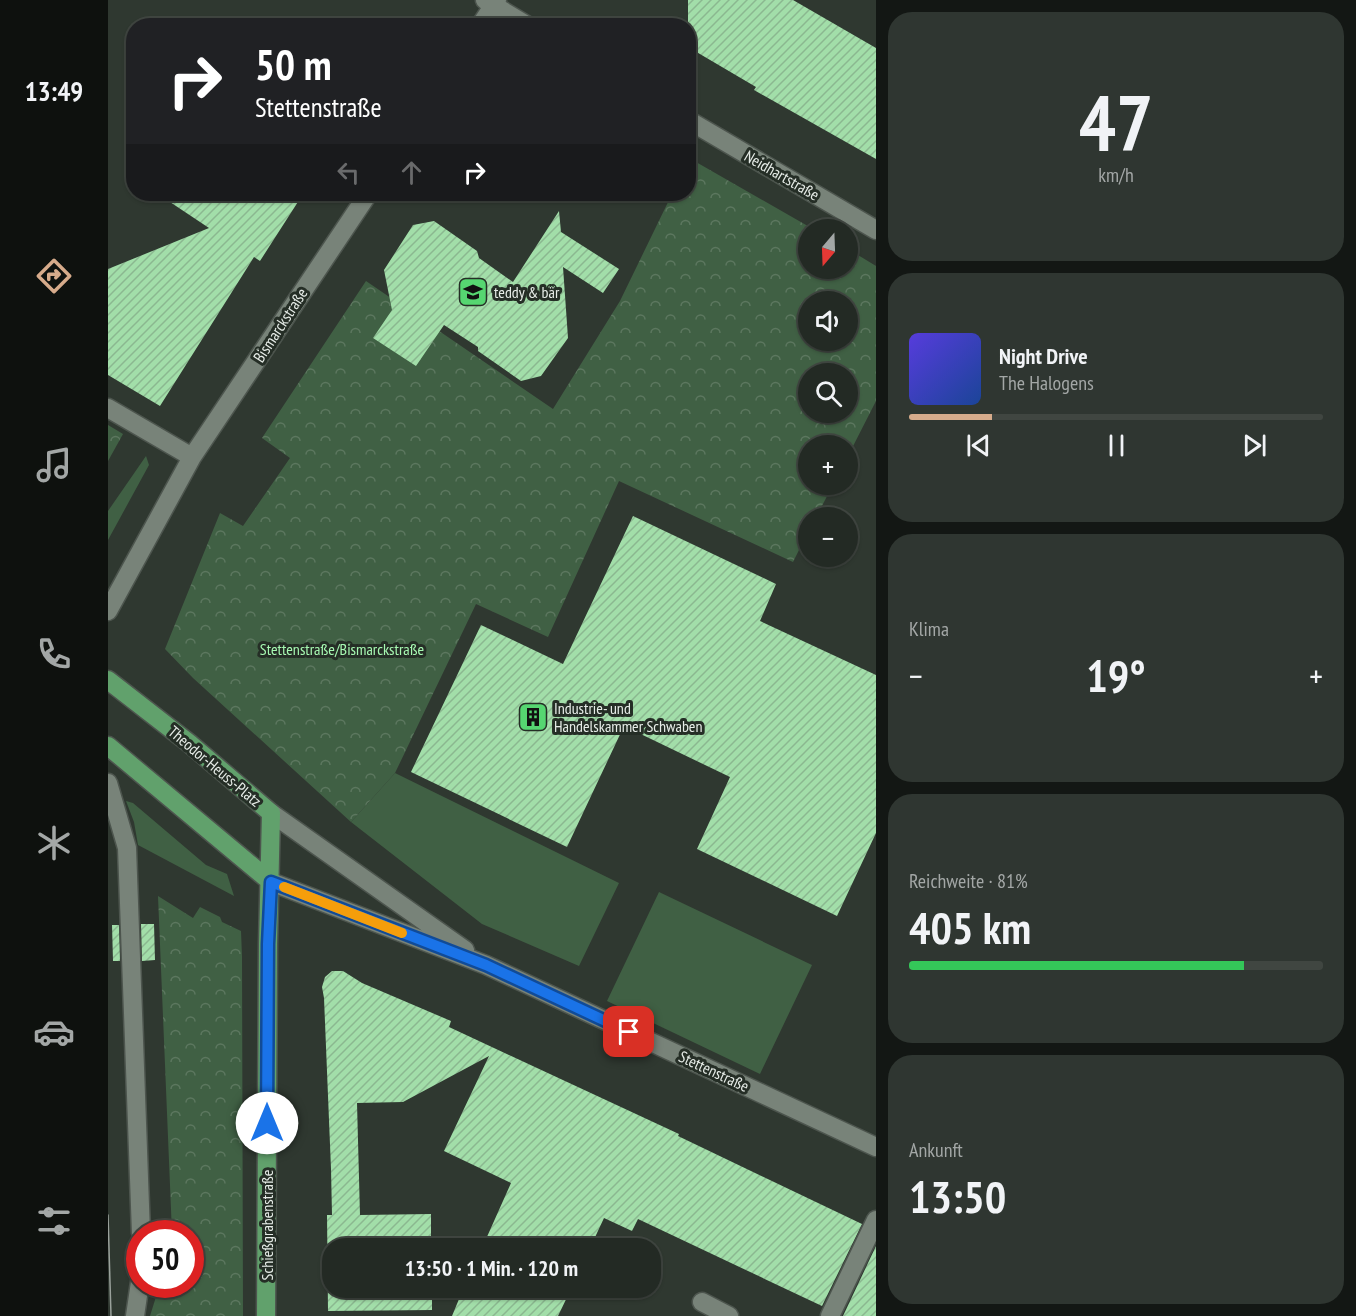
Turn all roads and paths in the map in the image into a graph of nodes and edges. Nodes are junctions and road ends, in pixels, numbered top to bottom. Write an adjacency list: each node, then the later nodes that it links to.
1 (492, 2): 2 (street); 3 (street)
2 (484, 18)
3 (516, 18)
4 (696, 125): 6 (street, Neidhartstraße)
5 (363, 201): 8 (street, Bismarckstraße)
6 (876, 230)
7 (108, 408): 8 (street)
8 (192, 457): 9 (street)
9 (108, 611)
10 (108, 680): 13 (main road, Theodor-Heuss-Platz)
11 (108, 746): 14 (main road)
12 (108, 783): 17 (street)
13 (271, 813): 14 (main road, Theodor-Heuss-Platz); 15 (street, Stettenstraße)
14 (271, 882): 15 (street, Stettenstraße); 22 (main road, Schießgrabenstraße)
15 (486, 965): 16 (street, Stettenstraße)
16 (876, 1147)
17 (141, 1220)
18 (876, 1220): 24 (street)
19 (138, 1298): 21 (street)
20 (702, 1302): 23 (street)
21 (135, 1316)
22 (266, 1316)
23 (729, 1316)
24 (830, 1316)

